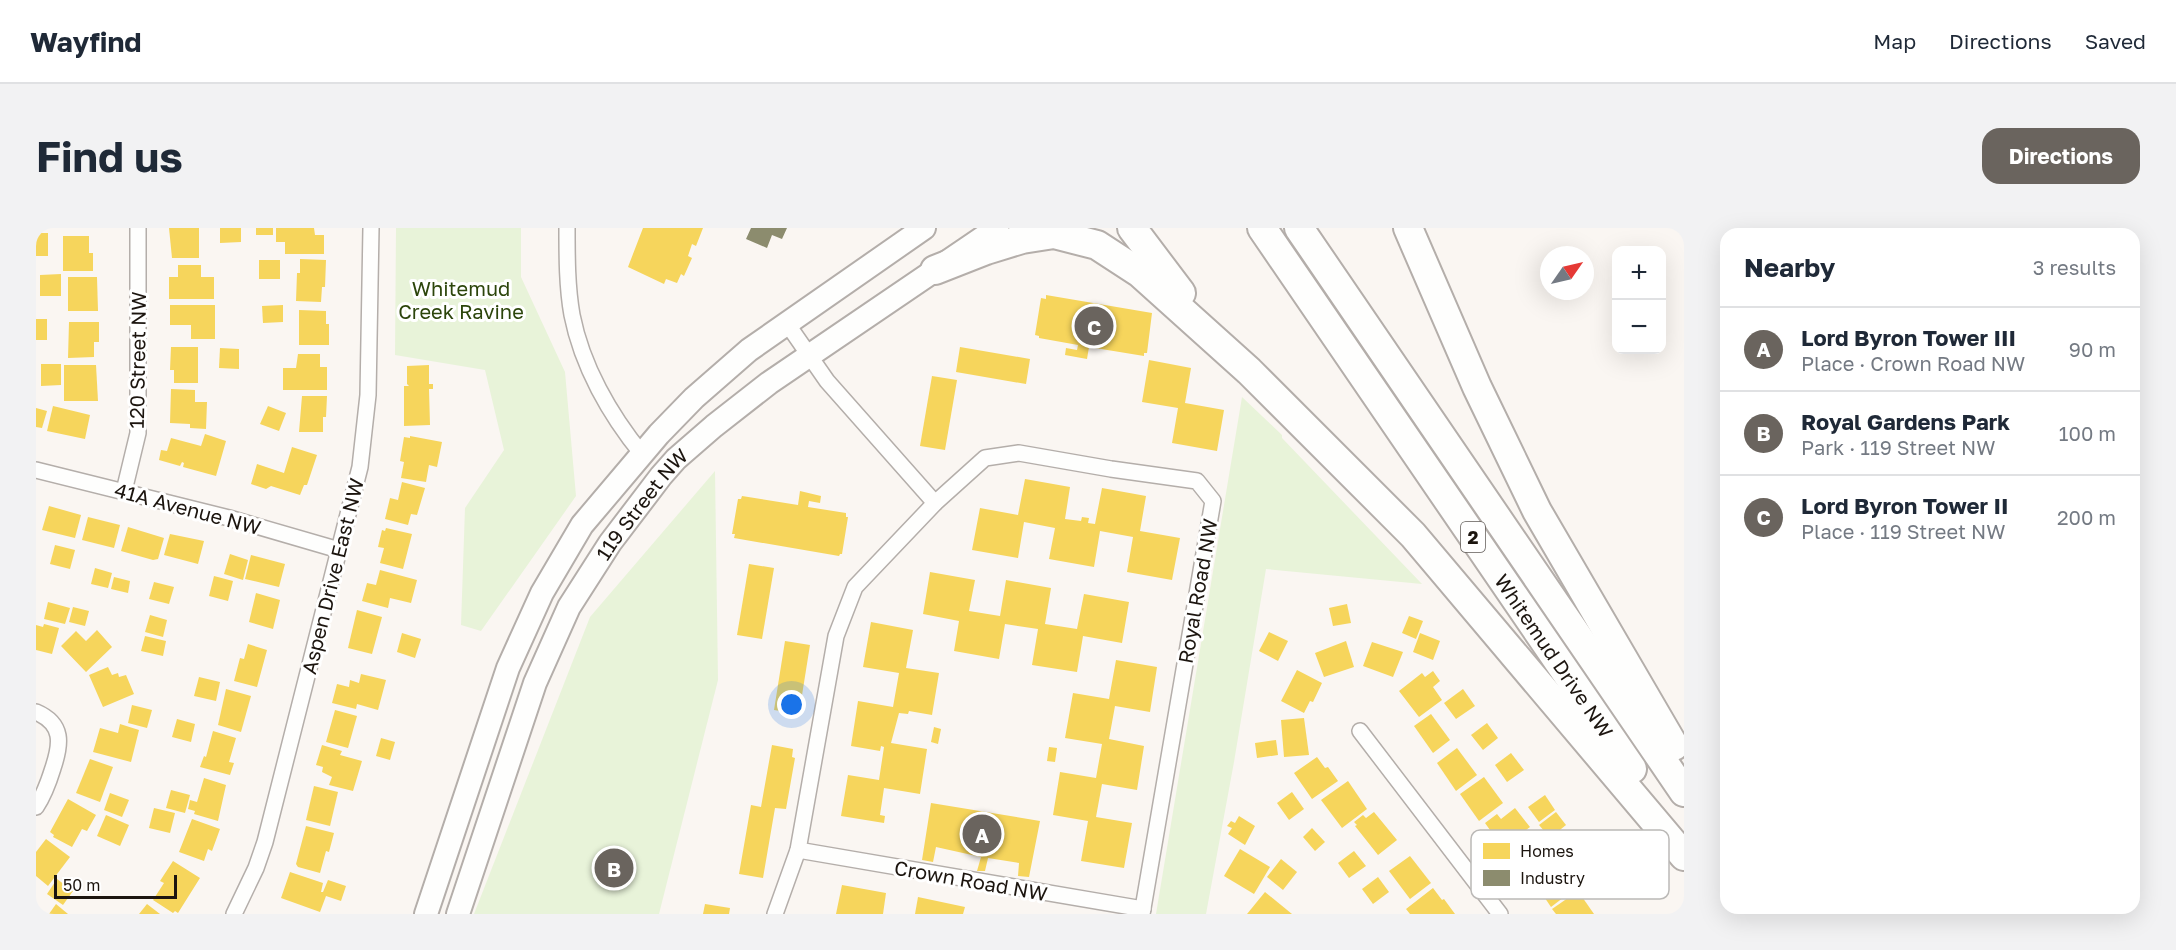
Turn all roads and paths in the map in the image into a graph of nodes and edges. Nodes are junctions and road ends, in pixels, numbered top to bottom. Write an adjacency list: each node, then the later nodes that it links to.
1 (138, 228): 16 (street, 120 Street NW)
2 (371, 228): 18 (street, Aspen Drive East NW)
3 (567, 228): 14 (street)
4 (924, 228): 11 (main road, 119 Street NW)
5 (997, 228): 10 (main road, 119 Street NW)
6 (1132, 228): 13 (highway)
7 (1262, 228): 26 (highway, Whitemud Drive NW / 2)
8 (1299, 228): 22 (highway, Whitemud Drive NW / 2)
9 (1408, 228): 21 (highway)
10 (935, 270): 12 (main road, 119 Street NW); 13 (highway)
11 (786, 322): 12 (street); 14 (main road, 119 Street NW)
12 (809, 356): 17 (street); 34 (main road, 119 Street NW)
13 (1249, 371): 24 (highway)
14 (642, 454): 33 (main road, 119 Street NW)
15 (36, 470): 16 (street, 41A Avenue NW)
16 (124, 491): 18 (street, 41A Avenue NW)
17 (935, 503): 27 (street, Royal Road NW); 31 (street, Royal Road NW)
18 (339, 550): 32 (street, Aspen Drive East NW)
19 (36, 712): 23 (street)
20 (1360, 731): 29 (street)
21 (1684, 764)
22 (1684, 792)
23 (36, 807)
24 (1662, 830)
25 (1669, 838): 28 (highway)
26 (1684, 845)
27 (798, 850): 31 (street, Crown Road NW); 35 (street, Royal Road NW)
28 (1684, 856)
29 (1471, 876)
30 (1489, 899): 36 (street)
31 (1143, 911)
32 (234, 914)
33 (426, 914)
34 (458, 914)
35 (775, 914)
36 (1500, 914)

